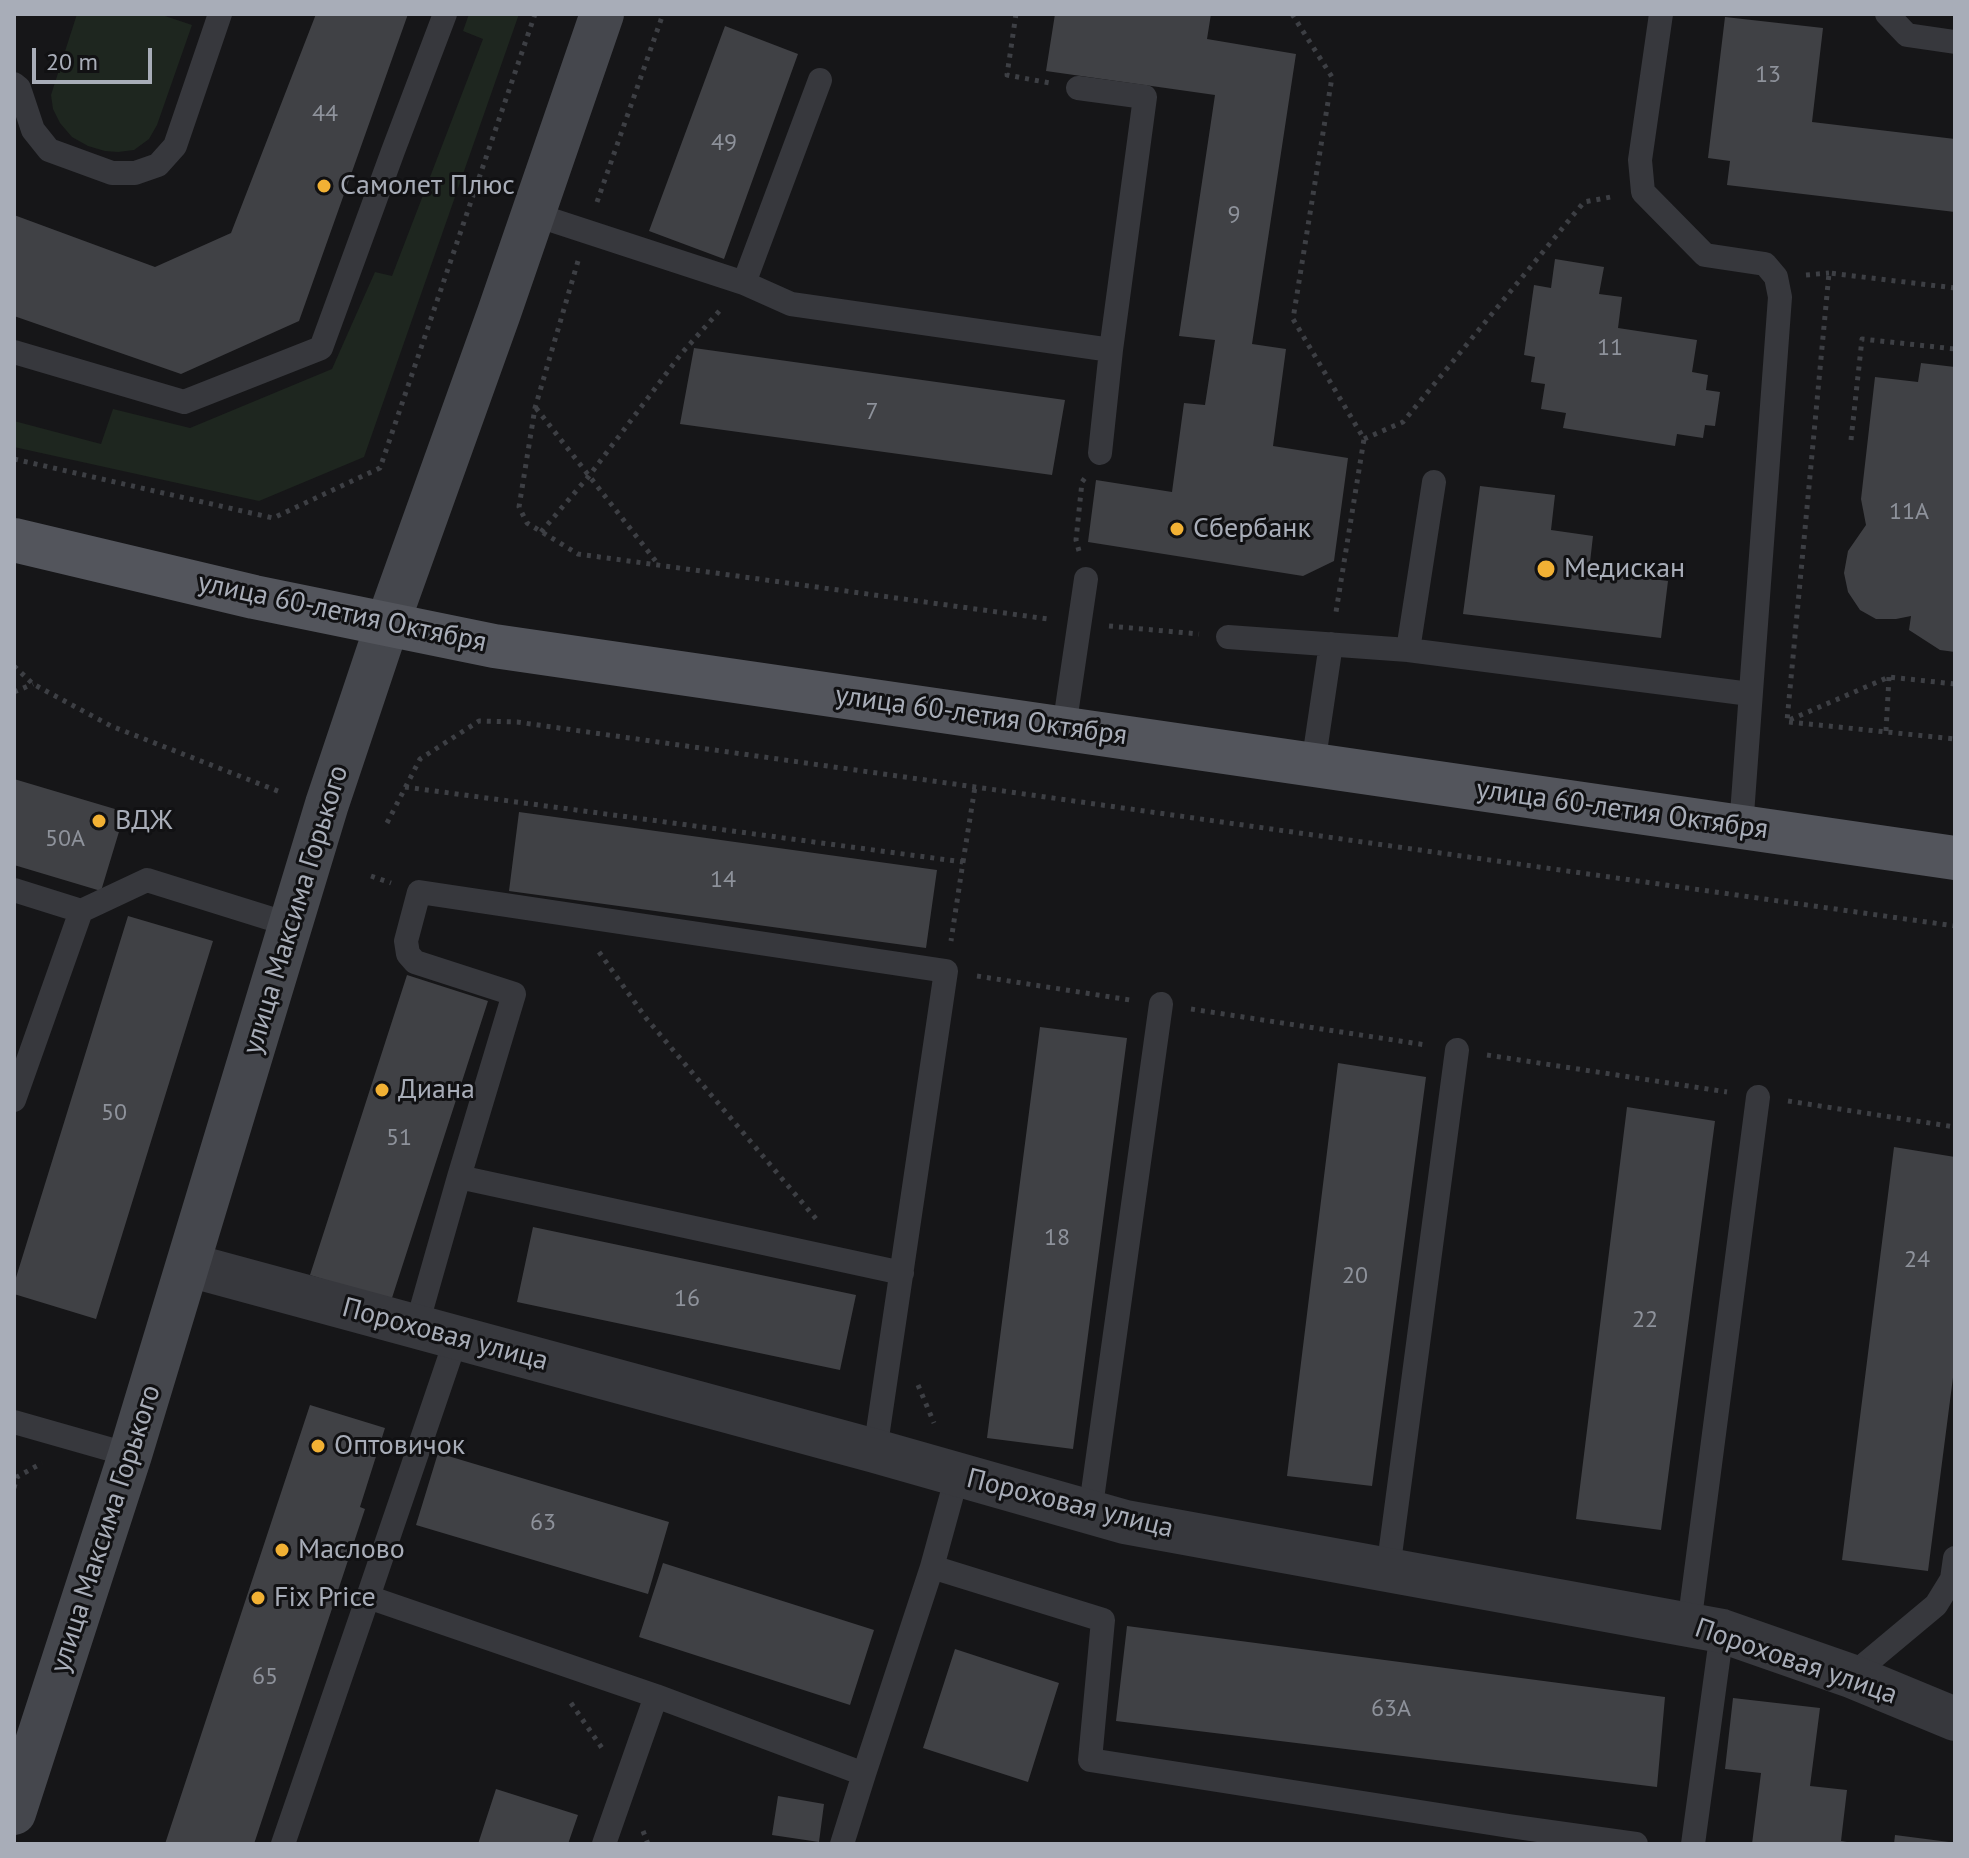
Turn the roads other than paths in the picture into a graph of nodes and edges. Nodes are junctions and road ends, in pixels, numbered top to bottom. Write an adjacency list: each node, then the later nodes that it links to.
1 (220, 14): 8 (lane)
2 (445, 14): 13 (lane)
3 (602, 14): 10 (main road, улица Максима Горького)
4 (1661, 14): 22 (lane)
5 (1887, 14): 6 (lane)
6 (1955, 42)
7 (820, 80): 11 (lane)
8 (14, 84)
9 (1078, 88): 12 (lane)
10 (533, 214): 11 (lane); 18 (main road, улица Максима Горького)
11 (744, 283): 12 (lane)
12 (1111, 350): 14 (lane)
13 (14, 352)
14 (1100, 453)
15 (1434, 482): 21 (lane)
16 (14, 540): 18 (main road, улица 60-летия Октября)
17 (1086, 579): 23 (lane)
18 (387, 625): 23 (main road, улица 60-летия Октября); 29 (main road, улица Максима Горького)
19 (1228, 637): 20 (lane)
20 (1331, 644): 21 (lane); 24 (lane)
21 (1408, 650): 22 (lane)
22 (1750, 705): 25 (lane)
23 (1064, 728): 24 (main road, улица 60-летия Октября)
24 (1313, 765): 25 (main road, улица 60-летия Октября)
25 (1741, 828): 26 (main road, улица 60-летия Октября)
26 (1955, 858)
27 (14, 890): 28 (lane)
28 (81, 911): 29 (lane); 33 (lane)
29 (291, 925): 35 (main road, улица Максима Горького)
30 (1161, 1004): 42 (lane)
31 (1457, 1050): 45 (lane)
32 (1758, 1097): 47 (lane)
33 (14, 1100)
34 (459, 1177): 36 (lane); 36 (lane); 37 (lane)
35 (189, 1265): 37 (street, Пороховая улица); 40 (main road, улица Максима Горького)
36 (902, 1273): 39 (lane)
37 (436, 1333): 39 (street, Пороховая улица); 46 (lane)
38 (14, 1422): 40 (lane)
39 (875, 1451): 41 (street, Пороховая улица)
40 (130, 1455): 52 (main road, улица Максима Горького)
41 (957, 1476): 42 (street, Пороховая улица); 44 (lane)
42 (1090, 1513): 45 (street, Пороховая улица)
43 (1955, 1558): 48 (lane)
44 (932, 1567): 51 (lane); 53 (lane)
45 (1388, 1570): 47 (street, Пороховая улица)
46 (368, 1597): 49 (lane); 54 (lane)
47 (1705, 1628): 48 (street, Пороховая улица); 58 (lane)
48 (1851, 1676): 50 (street, Пороховая улица)
49 (656, 1696): 51 (lane); 55 (lane)
50 (1955, 1719)
51 (864, 1774): 56 (lane)
52 (14, 1813)
53 (1508, 1835): 57 (lane)
54 (283, 1844)
55 (604, 1844)
56 (842, 1844)
57 (1636, 1844)
58 (1693, 1844)

